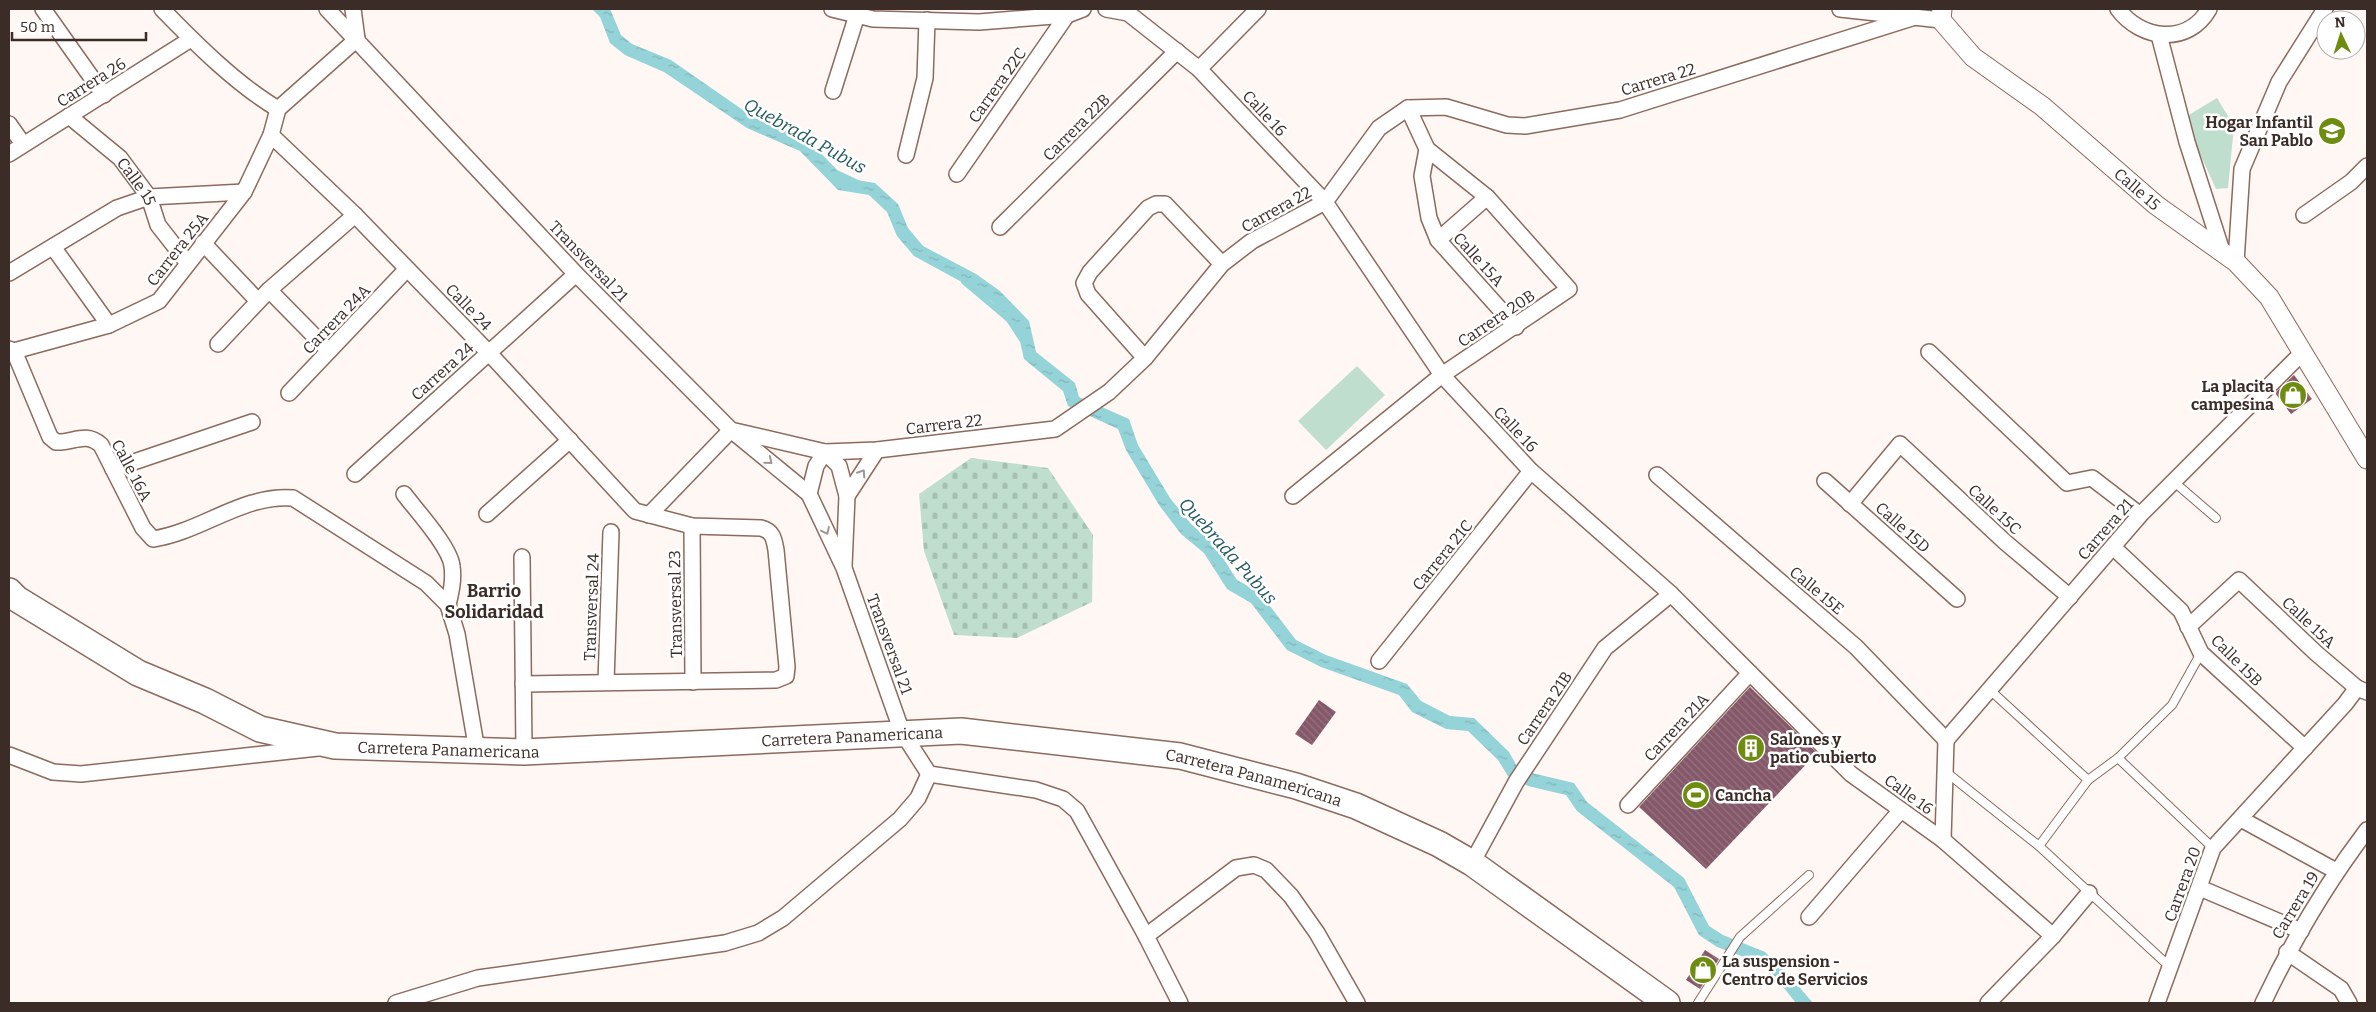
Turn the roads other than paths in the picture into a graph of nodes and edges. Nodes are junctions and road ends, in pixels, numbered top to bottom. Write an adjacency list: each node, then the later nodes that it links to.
1 (43, 9): 25 (street)
2 (162, 9): 20 (street)
3 (327, 9): 21 (street, Transversal 21)
4 (353, 9): 21 (street)
5 (832, 9): 13 (street)
6 (1084, 9): 16 (street)
7 (1106, 9): 22 (street, Calle 16)
8 (1258, 9): 23 (street)
9 (1840, 9): 17 (street, Calle 15)
10 (2118, 9): 19 (street)
11 (2209, 9): 19 (street)
12 (2325, 9): 47 (street)
13 (866, 14): 18 (street); 24 (street)
14 (1941, 14): 17 (street, Calle 15); 47 (street, Calle 15)
15 (976, 15): 16 (street); 18 (street)
16 (1067, 15): 36 (street, Carrera 22C)
17 (1915, 17): 26 (street, Carrera 22)
18 (927, 20): 34 (street)
19 (2159, 35): 47 (street)
20 (192, 39): 25 (street, Carrera 26); 27 (street)
21 (357, 39): 27 (street); 52 (street, Transversal 21)
22 (1177, 51): 23 (street, Calle 16); 43 (street, Carrera 22B)
23 (1199, 69): 40 (street, Calle 16)
24 (833, 91)
25 (104, 95): 28 (street, Carrera 26)
26 (1408, 108): 32 (street); 40 (street, Carrera 22)
27 (278, 109): 30 (street, Carrera 25A)
28 (69, 116): 31 (street, Carrera 26); 39 (street, Calle 15)
29 (9, 124): 31 (street)
30 (271, 135): 37 (street, Carrera 25A); 41 (street, Calle 24)
31 (23, 144): 33 (street, Carrera 26)
32 (1427, 150): 38 (street); 44 (street, Calle 15A)
33 (9, 154)
34 (906, 155)
35 (2367, 166): 42 (street)
36 (957, 174)
37 (244, 192): 39 (street, Carrera 25A); 45 (street, Carrera 25A)
38 (1487, 197): 44 (street); 55 (street, Carrera 20B)
39 (149, 198): 46 (street, Carrera 25A); 48 (street, Calle 15)
40 (1325, 202): 49 (street, Carrera 22); 63 (street, Calle 16)
41 (354, 215): 50 (street, Calle 24); 53 (street)
42 (2304, 215)
43 (1000, 227)
44 (1438, 240): 55 (street, Calle 15A)
45 (203, 243): 48 (street, Carrera 25A); 53 (street)
46 (53, 247): 51 (street, Carrera 25A); 54 (street)
47 (2229, 256): 61 (street, Calle 15)
48 (187, 262): 54 (street, Carrera 25A)
49 (1222, 264): 62 (street, Carrera 22); 62 (street)
50 (407, 269): 58 (street, Carrera 24A); 59 (street, Calle 24)
51 (9, 274)
52 (576, 274): 59 (street, Carrera 24); 66 (street, Transversal 21)
53 (263, 296): 56 (street); 58 (street)
54 (109, 325): 57 (street, Carrera 25A)
55 (1516, 326): 63 (street, Carrera 20B)
56 (218, 344)
57 (11, 350): 71 (street, Calle 16A)
58 (329, 351): 64 (street, Carrera 24A)
59 (489, 352): 67 (street, Calle 24); 73 (street, Carrera 24)
60 (1929, 352): 84 (street)
61 (2303, 352): 70 (street, Calle 15); 76 (street, Carrera 21)
62 (1145, 358): 68 (street, Carrera 22)
63 (1442, 375): 72 (street, Calle 16); 80 (street, Carrera 20B)
64 (289, 393)
65 (252, 422): 71 (street)
66 (731, 430): 69 (street, Carrera 22); 78 (street, Transversal 21, one-way to 78); 82 (street)
67 (570, 440): 82 (street, Calle 24); 83 (street)
68 (877, 450): 69 (street, Carrera 22); 79 (street, one-way to 68)
69 (825, 452): 78 (street); 79 (street, Transversal 21)
70 (2367, 459)
71 (113, 469): 95 (street, Calle 16A)
72 (1531, 472): 92 (street, Calle 16); 98 (street, Carrera 21C)
73 (355, 474)
74 (1656, 475): 106 (street, Calle 15E)
75 (1825, 481): 81 (street, Calle 15D)
76 (2173, 481): 84 (street, Carrera 21); 85 (lane)
77 (404, 494): 95 (street)
78 (809, 494): 90 (street, Transversal 21, one-way to 90)
79 (847, 496): 90 (street, Transversal 21)
80 (1293, 496)
81 (1850, 504): 93 (street, Calle 15C); 94 (street, Calle 15D)
82 (642, 512): 86 (street)
83 (487, 514)
84 (2140, 515): 88 (street, Carrera 21)
85 (2216, 518)
86 (692, 526): 101 (street, Transversal 23); 101 (street)
87 (611, 532): 100 (street, Transversal 24)
88 (2113, 547): 93 (street, Carrera 21); 96 (street, Calle 15B)
89 (522, 557): 102 (street)
90 (844, 568): 105 (street, Transversal 21)
91 (9, 591): 107 (highway, Carretera Panamericana)
92 (1671, 594): 99 (street, Calle 16); 123 (street, Carrera 21B)
93 (2070, 597): 103 (street, Carrera 21)
94 (1958, 599)
95 (448, 605): 109 (street)
96 (2188, 627): 97 (street, Calle 15B); 104 (street, Calle 15A)
97 (2201, 653): 108 (street, Calle 15B); 112 (lane)
98 (1379, 661)
99 (1750, 673): 116 (street, Carrera 21A); 117 (street, Calle 16)
100 (606, 682): 101 (street); 102 (street)
101 (693, 682)
102 (523, 684): 110 (street)
103 (1990, 690): 106 (street, Carrera 21); 115 (lane)
104 (2362, 690): 108 (street, Calle 15A)
105 (902, 732): 110 (highway, Carretera Panamericana); 114 (street, Transversal 21); 123 (highway, Carretera Panamericana)
106 (1946, 740): 113 (street)
107 (335, 746): 109 (highway, Carretera Panamericana); 111 (street)
108 (2305, 748): 118 (street, Carrera 20)
109 (477, 751): 110 (highway, Carretera Panamericana)
110 (524, 752)
111 (9, 755)
112 (2118, 758): 115 (lane); 122 (lane)
113 (1944, 771): 120 (street); 121 (lane)
114 (928, 774): 130 (street); 134 (street)
115 (2088, 780): 121 (lane)
116 (1628, 805)
117 (1901, 810): 120 (street, Calle 16); 128 (street)
118 (2241, 819): 122 (street, Carrera 20); 124 (street)
119 (2367, 830): 124 (street, Carrera 19)
120 (1943, 840): 131 (street, Calle 16)
121 (2039, 846): 127 (lane)
122 (2213, 848): 126 (street, Carrera 20)
123 (1472, 863): 137 (highway, Carretera Panamericana)
124 (2336, 871): 129 (street, Carrera 19)
125 (1809, 875): 138 (lane)
126 (2200, 888): 129 (street); 133 (street, Carrera 20)
127 (2089, 893): 131 (street); 133 (lane)
128 (1809, 917)
129 (2301, 931): 132 (street, Carrera 19)
130 (1146, 936): 135 (street); 136 (street)
131 (2053, 936): 139 (street)
132 (2287, 952): 141 (street, Carrera 19); 142 (street)
133 (2170, 968): 140 (street, Carrera 20)
134 (404, 1002)
135 (1180, 1003)
136 (1357, 1003)
137 (1667, 1003)
138 (1698, 1003)
139 (1988, 1003)
140 (2157, 1003)
141 (2263, 1003)
142 (2349, 1003)

